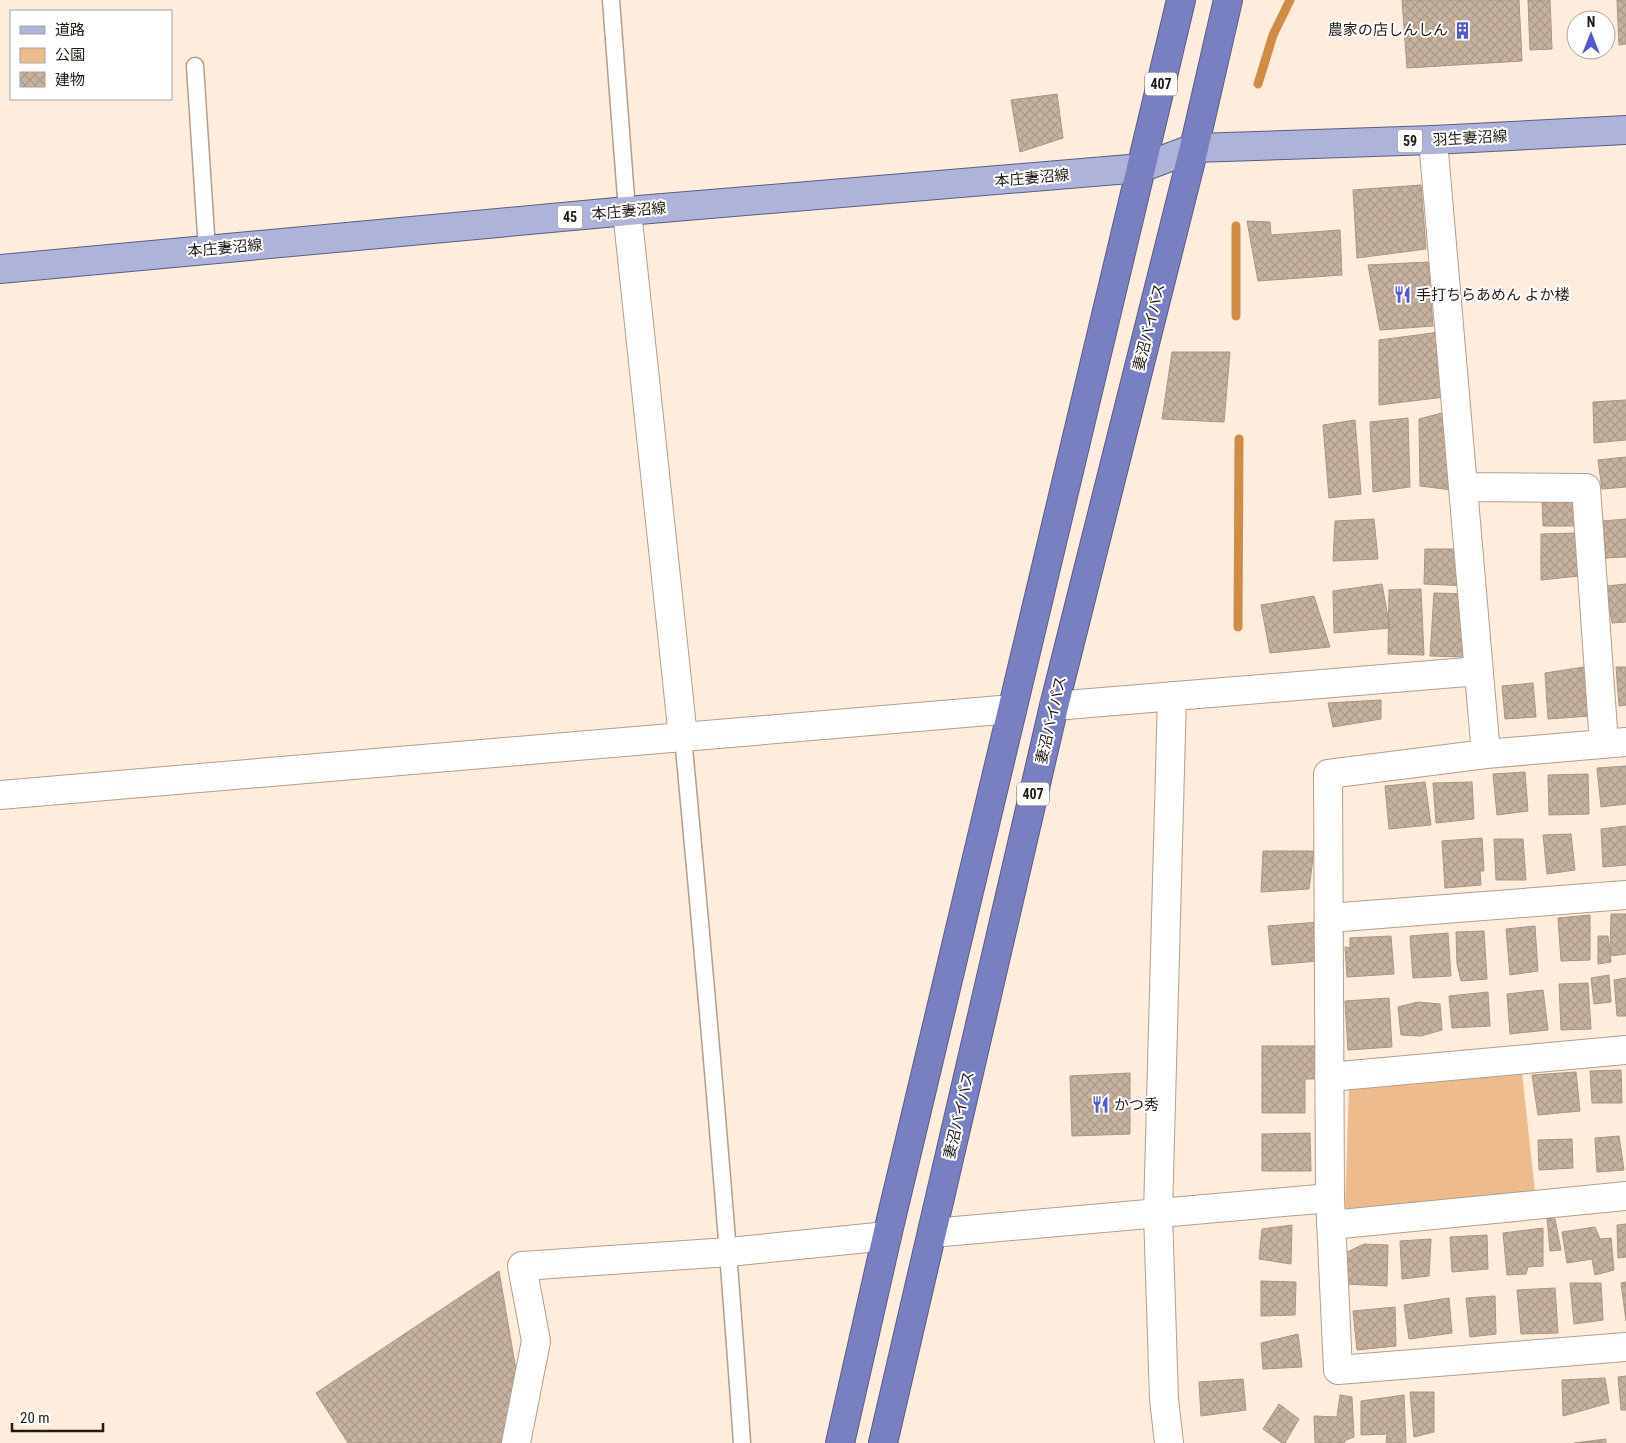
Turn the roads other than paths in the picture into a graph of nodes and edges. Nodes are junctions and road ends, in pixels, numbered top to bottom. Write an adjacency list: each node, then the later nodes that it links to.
1 (611, 0): 9 (lane)
2 (1181, 0): 8 (highway, 407)
3 (1228, 0): 7 (highway, 妻沼バイパス / 407)
4 (196, 66): 10 (lane)
5 (1626, 130): 6 (main road, 羽生妻沼線 / 59)
6 (1433, 140): 7 (main road, 羽生妻沼線 / 59); 12 (street)
7 (1194, 148): 8 (main road, 本庄妻沼線 / 45); 15 (highway, 妻沼バイパス / 407)
8 (1141, 168): 9 (main road, 本庄妻沼線 / 45); 16 (highway, 407)
9 (627, 211): 10 (main road, 本庄妻沼線 / 45); 17 (street)
10 (207, 250): 11 (main road, 本庄妻沼線 / 45)
11 (0, 270)
12 (1463, 488): 13 (street); 18 (street)
13 (1479, 671): 14 (street); 19 (street)
14 (1172, 696): 15 (street); 26 (street)
15 (1054, 706): 28 (highway, 妻沼バイパス / 407)
16 (1012, 709): 17 (street); 29 (highway, 407)
17 (683, 737): 20 (street); 30 (lane)
18 (1615, 743): 19 (street)
19 (1486, 754): 22 (street)
20 (0, 795)
21 (1626, 895): 22 (street)
22 (1329, 918): 24 (street)
23 (1626, 1050): 24 (street)
24 (1329, 1077): 27 (street)
25 (1626, 1196): 27 (street)
26 (1158, 1212): 27 (street); 28 (street); 36 (street)
27 (1330, 1212): 31 (street)
28 (932, 1233): 35 (highway, 妻沼バイパス / 407)
29 (887, 1236): 30 (street); 34 (highway, 407)
30 (729, 1252): 32 (street); 33 (lane)
31 (1626, 1348)
32 (516, 1443)
33 (742, 1443)
34 (840, 1443)
35 (883, 1443)
36 (1169, 1443)

